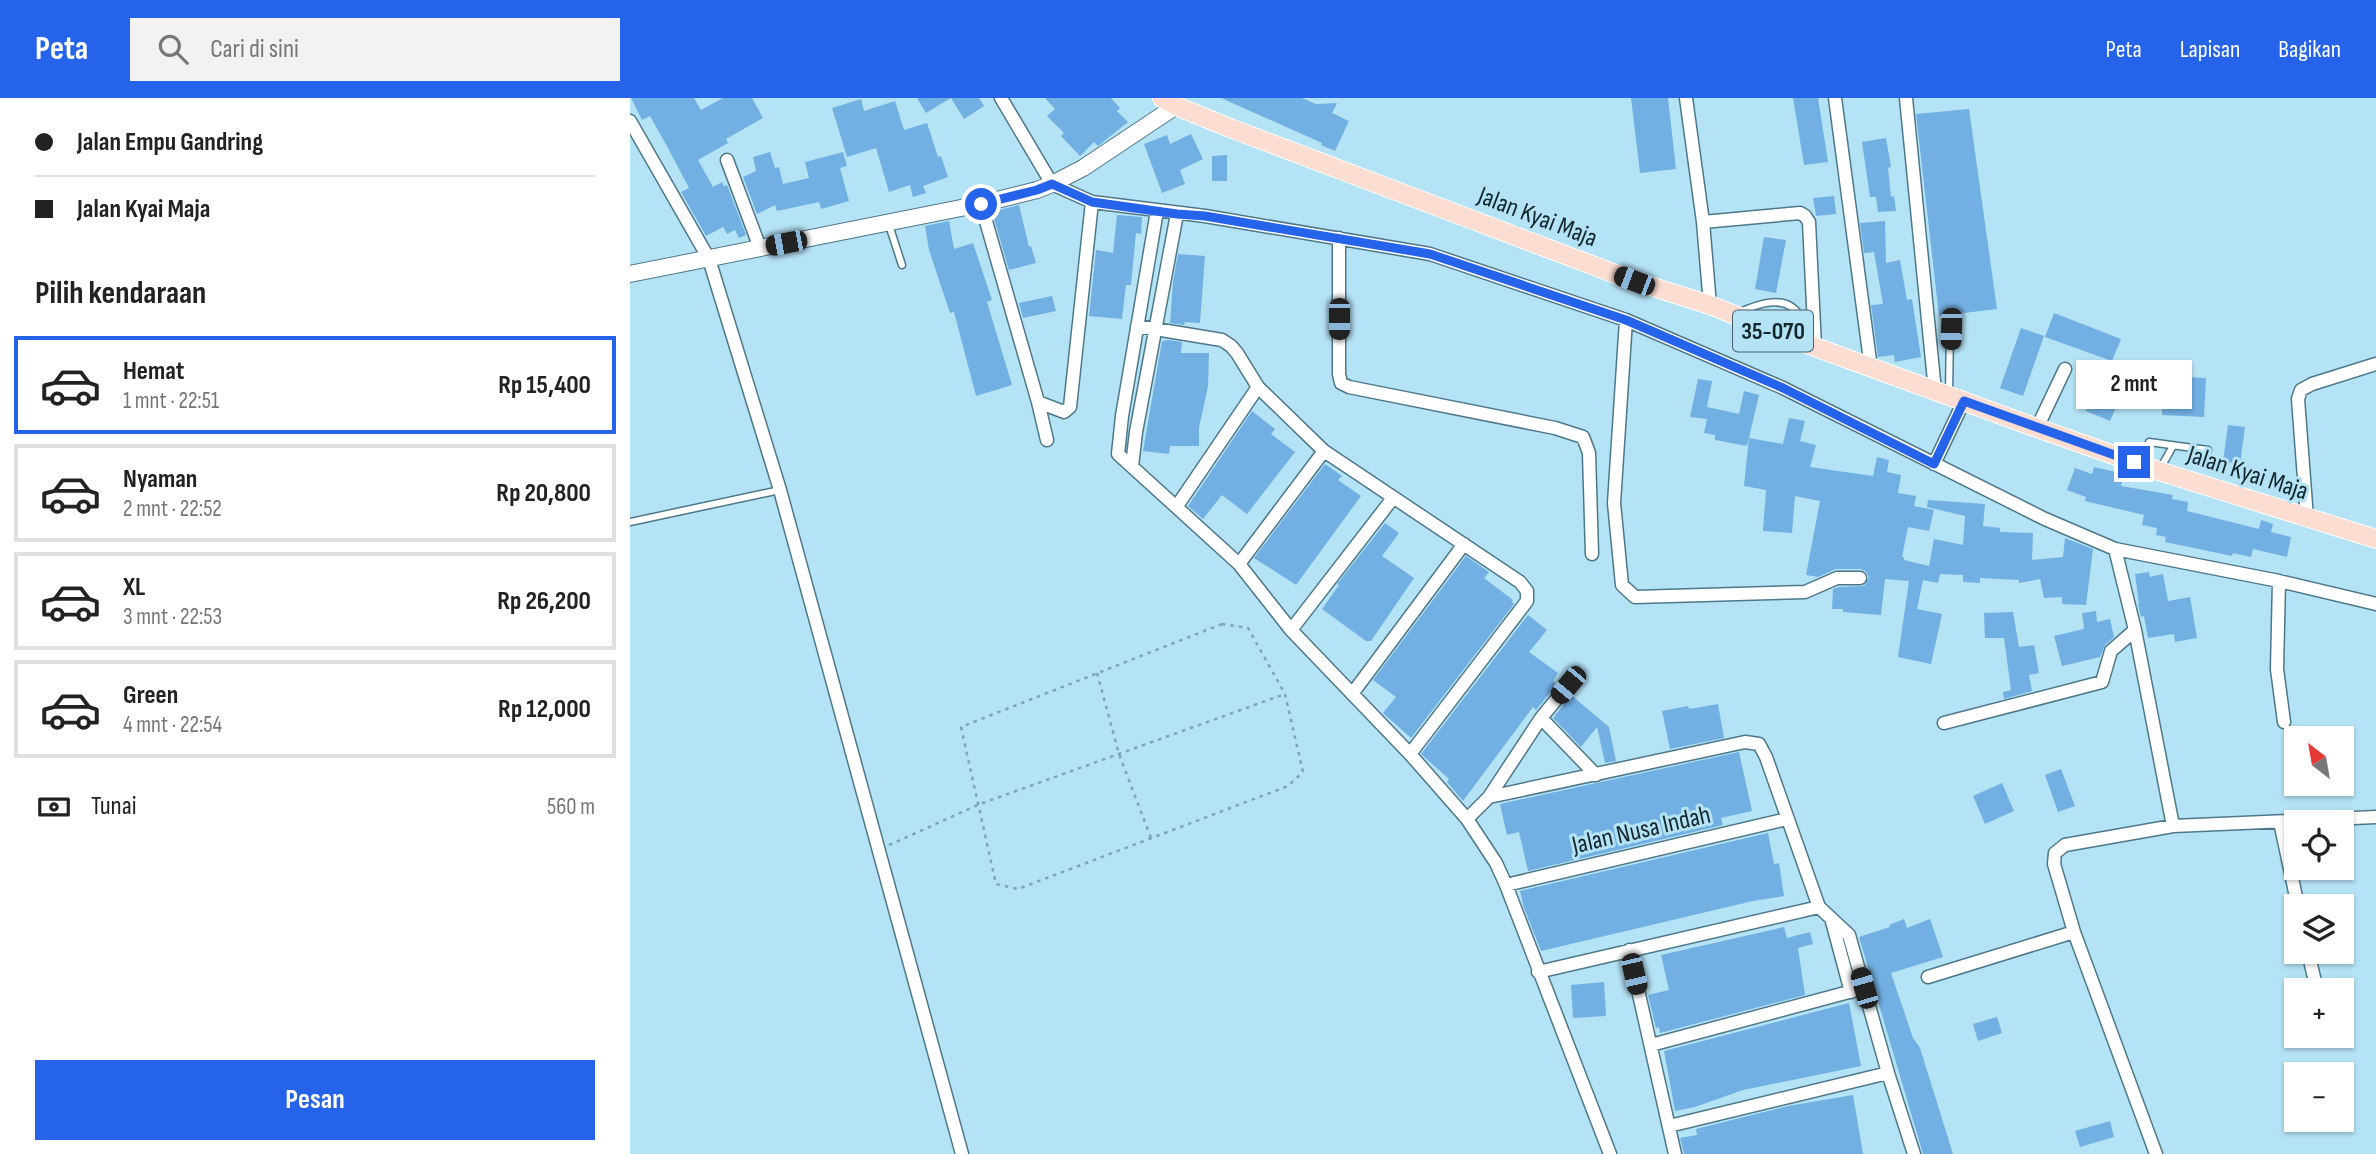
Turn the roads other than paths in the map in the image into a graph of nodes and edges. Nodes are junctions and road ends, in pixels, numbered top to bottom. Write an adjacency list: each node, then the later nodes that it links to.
1 (1001, 98): 8 (street)
2 (1686, 98): 13 (street)
3 (1835, 98): 28 (street)
4 (1906, 98): 31 (street)
5 (1169, 102): 8 (main road); 20 (main road, Jalan Kyai Maja / 35-070)
6 (630, 121): 17 (street)
7 (727, 160): 16 (street)
8 (1058, 181): 9 (street); 10 (main road)
9 (1092, 202): 11 (street); 32 (street)
10 (981, 204): 14 (main road); 32 (street)
11 (1157, 211): 12 (street); 23 (street)
12 (1177, 214): 15 (street); 24 (street)
13 (1703, 222): 20 (street); 26 (street)
14 (888, 223): 16 (main road); 18 (lane)
15 (1339, 238): 22 (street); 50 (street)
16 (760, 248): 17 (main road)
17 (709, 259): 19 (main road); 42 (street)
18 (902, 265)
19 (630, 274)
20 (1710, 305): 21 (main road, Jalan Kyai Maja / 35-070)
21 (1733, 315): 26 (main road, Jalan Kyai Maja / 35-070); 26 (lane)
22 (1626, 320): 39 (street); 52 (street)
23 (1138, 326): 24 (street); 40 (street)
24 (1156, 328): 30 (street); 40 (street)
25 (1951, 329): 31 (lane)
26 (1811, 346): 28 (main road, Jalan Kyai Maja / 35-070)
27 (2376, 364): 45 (street)
28 (1871, 368): 31 (main road, Jalan Kyai Maja / 35-070)
29 (2065, 369): 33 (street)
30 (1258, 387): 38 (street); 44 (street)
31 (1949, 396): 33 (main road, Jalan Kyai Maja / 35-070); 39 (street)
32 (1038, 402): 34 (street)
33 (2037, 428): 41 (main road, Jalan Kyai Maja / 35-070)
34 (1047, 440)
35 (2149, 442): 36 (lane)
36 (2173, 446): 37 (lane); 41 (lane)
37 (2208, 450)
38 (1324, 451): 43 (street); 51 (street)
39 (1934, 464): 49 (street)
40 (1132, 466): 44 (street)
41 (2159, 471): 45 (main road, Jalan Kyai Maja / 35-070)
42 (780, 490): 46 (lane); 81 (street)
43 (1393, 498): 48 (street); 55 (street)
44 (1177, 506): 51 (street)
45 (2307, 518): 47 (main road, Jalan Kyai Maja / 35-070)
46 (630, 522)
47 (2376, 539)
48 (1464, 544): 58 (street); 62 (street)
49 (2115, 549): 53 (street); 56 (street)
50 (1592, 554)
51 (1239, 564): 55 (street)
52 (1860, 578)
53 (2279, 581): 54 (street); 60 (street)
54 (2376, 604)
55 (1292, 630): 58 (street)
56 (2135, 630): 61 (street); 69 (street)
57 (1568, 685): 59 (street)
58 (1352, 694): 62 (street)
59 (1541, 718): 63 (street); 64 (street)
60 (2284, 722)
61 (1944, 723)
62 (1410, 754): 67 (street)
63 (1596, 775): 64 (street); 66 (street)
64 (1489, 797): 67 (street)
65 (2376, 817): 68 (street)
66 (1787, 818): 70 (street, Jalan Nusa Indah); 72 (street)
67 (1467, 819): 70 (street)
68 (2280, 822): 69 (street); 71 (street)
69 (2173, 826): 73 (street)
70 (1506, 885): 75 (street)
71 (2295, 894)
72 (1819, 907): 74 (street); 77 (street)
73 (2074, 932): 76 (street); 85 (street)
74 (1629, 950): 75 (street); 78 (street)
75 (1538, 972): 82 (street)
76 (1928, 977)
77 (1858, 990): 78 (street); 79 (street)
78 (1651, 1045): 80 (street)
79 (1888, 1073): 80 (street); 84 (street)
80 (1669, 1126): 83 (street)
81 (962, 1154)
82 (1610, 1154)
83 (1675, 1154)
84 (1912, 1154)
85 (2156, 1154)

